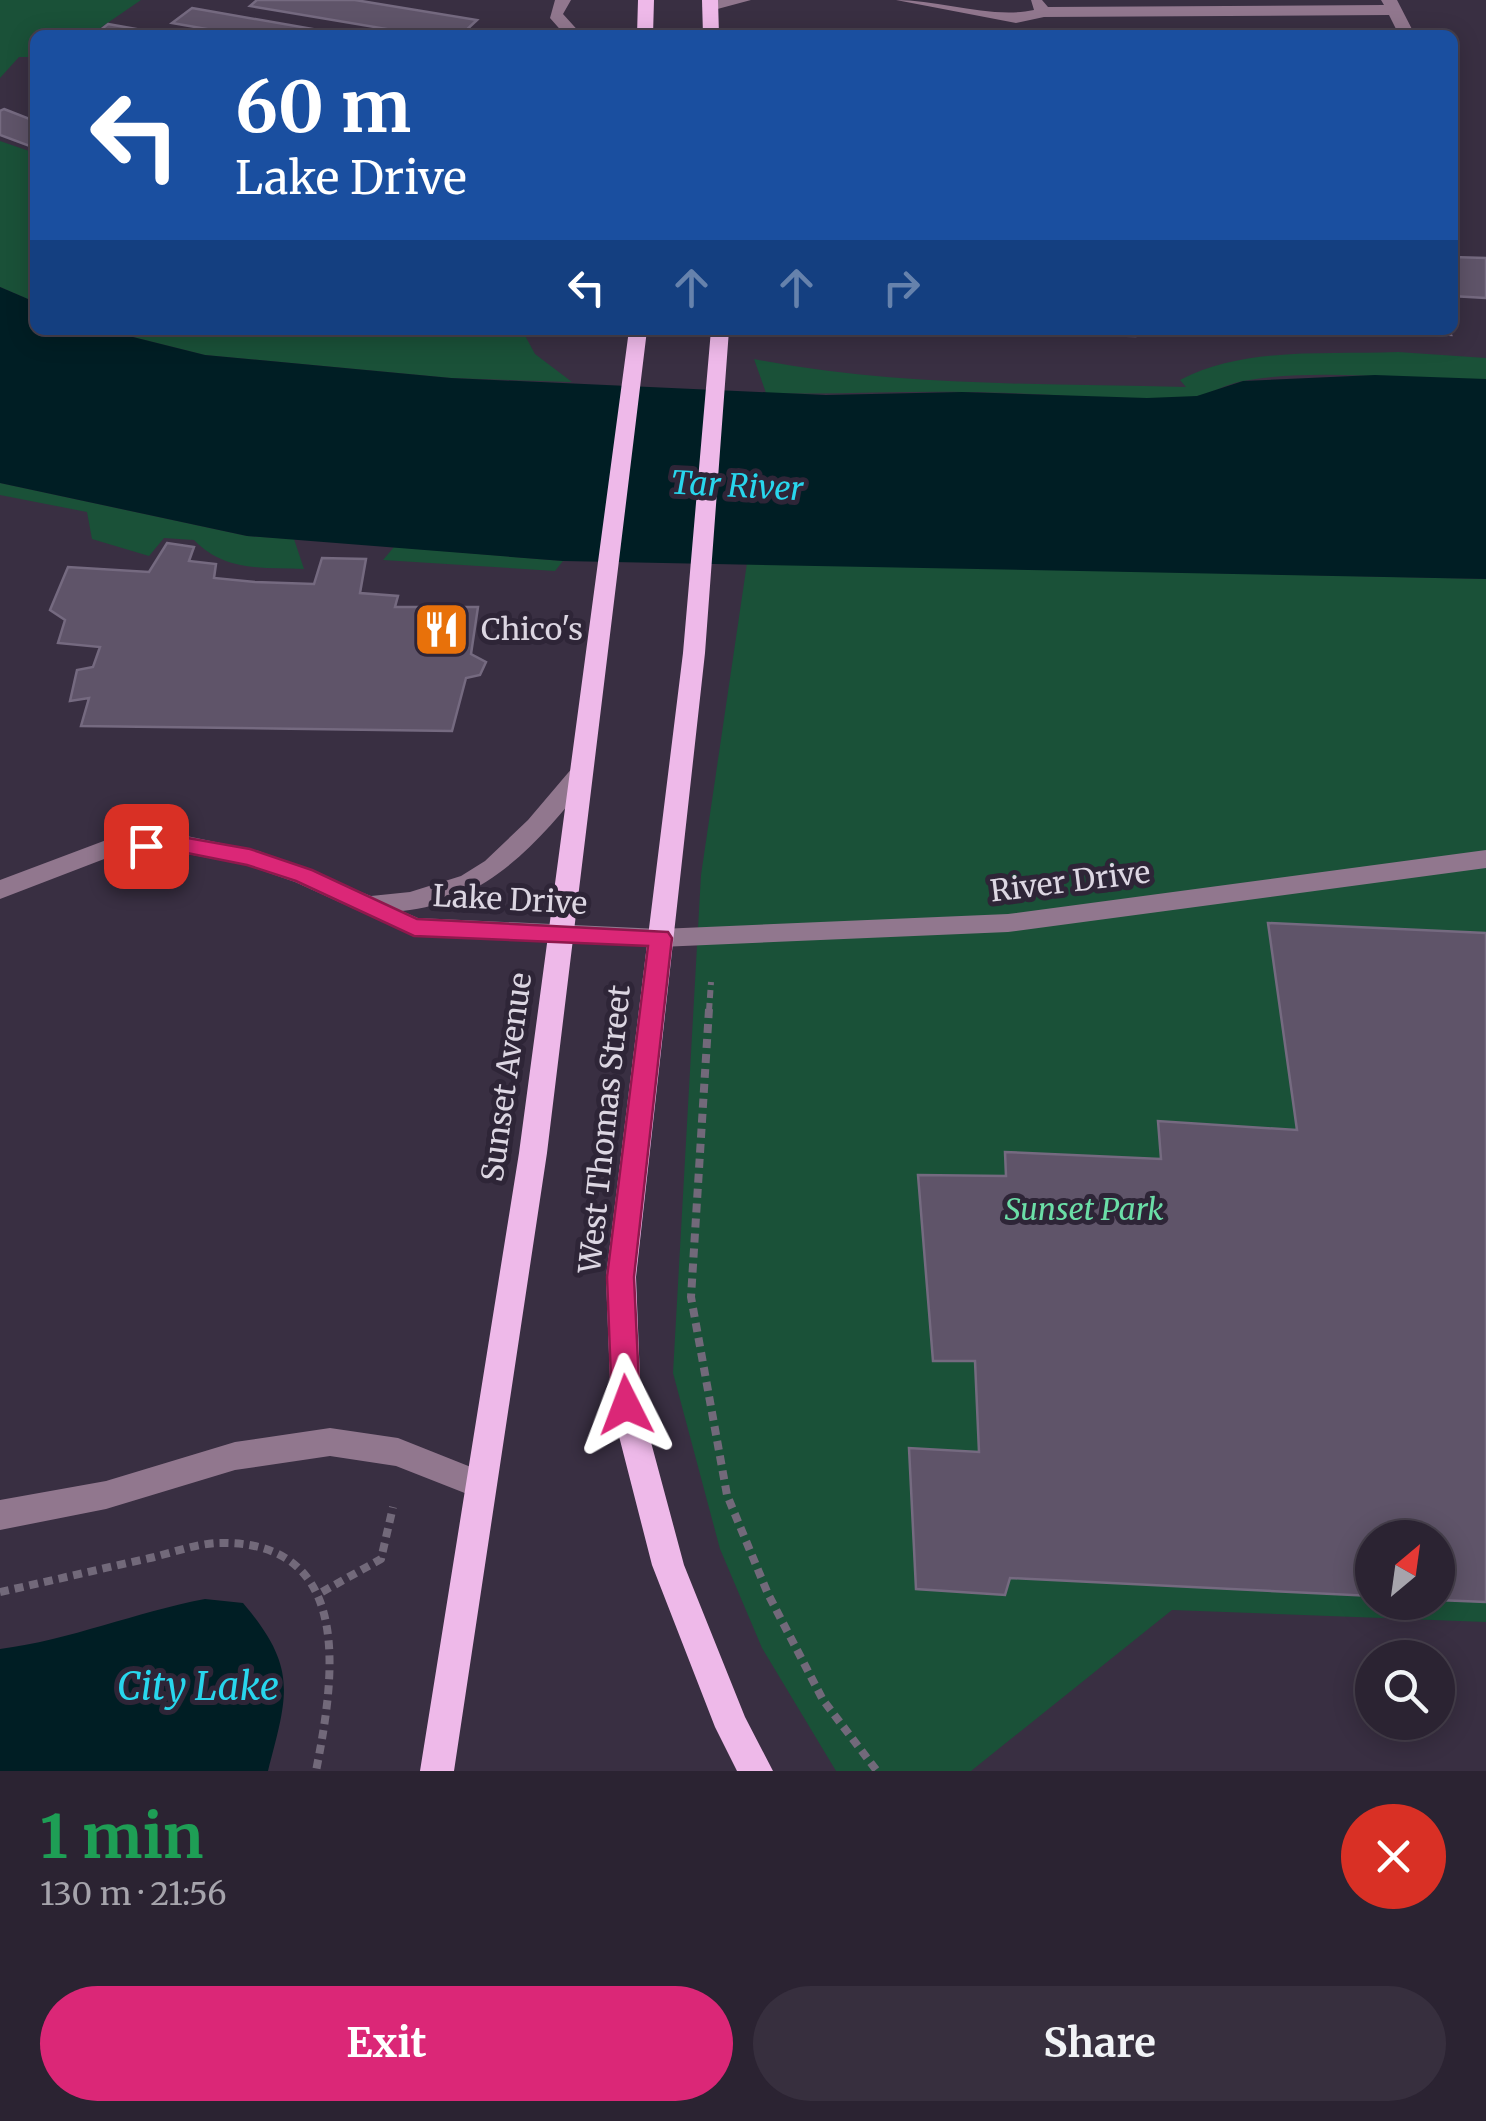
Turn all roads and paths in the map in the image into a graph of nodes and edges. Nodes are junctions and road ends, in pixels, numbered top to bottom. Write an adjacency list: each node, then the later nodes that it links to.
1 (563, 0): 9 (street)
2 (646, 0): 10 (main road)
3 (743, 0): 5 (street)
4 (904, 0): 7 (street)
5 (710, 3): 11 (main road)
6 (1392, 5): 8 (street); 12 (street)
7 (1039, 6): 8 (street)
8 (1289, 6)
9 (569, 30)
10 (645, 30)
11 (711, 30)
12 (1404, 30)
13 (638, 335): 15 (main road, Sunset Avenue)
14 (720, 335): 20 (main road, West Thomas Street)
15 (581, 773): 18 (street, Lake Drive); 19 (main road, Sunset Avenue)
16 (1486, 858): 20 (street, River Drive)
17 (0, 890): 18 (street, Lake Drive)
18 (362, 906): 19 (street, Lake Drive)
19 (560, 934): 20 (street, Lake Drive); 22 (main road, Sunset Avenue)
20 (660, 938): 29 (main road, West Thomas Street)
21 (711, 982): 30 (path)
22 (480, 1485): 24 (street); 28 (main road, Sunset Avenue)
23 (393, 1507): 26 (path)
24 (0, 1515)
25 (0, 1592): 26 (path)
26 (322, 1592): 27 (path)
27 (316, 1771)
28 (437, 1771)
29 (756, 1771)
30 (876, 1771)

